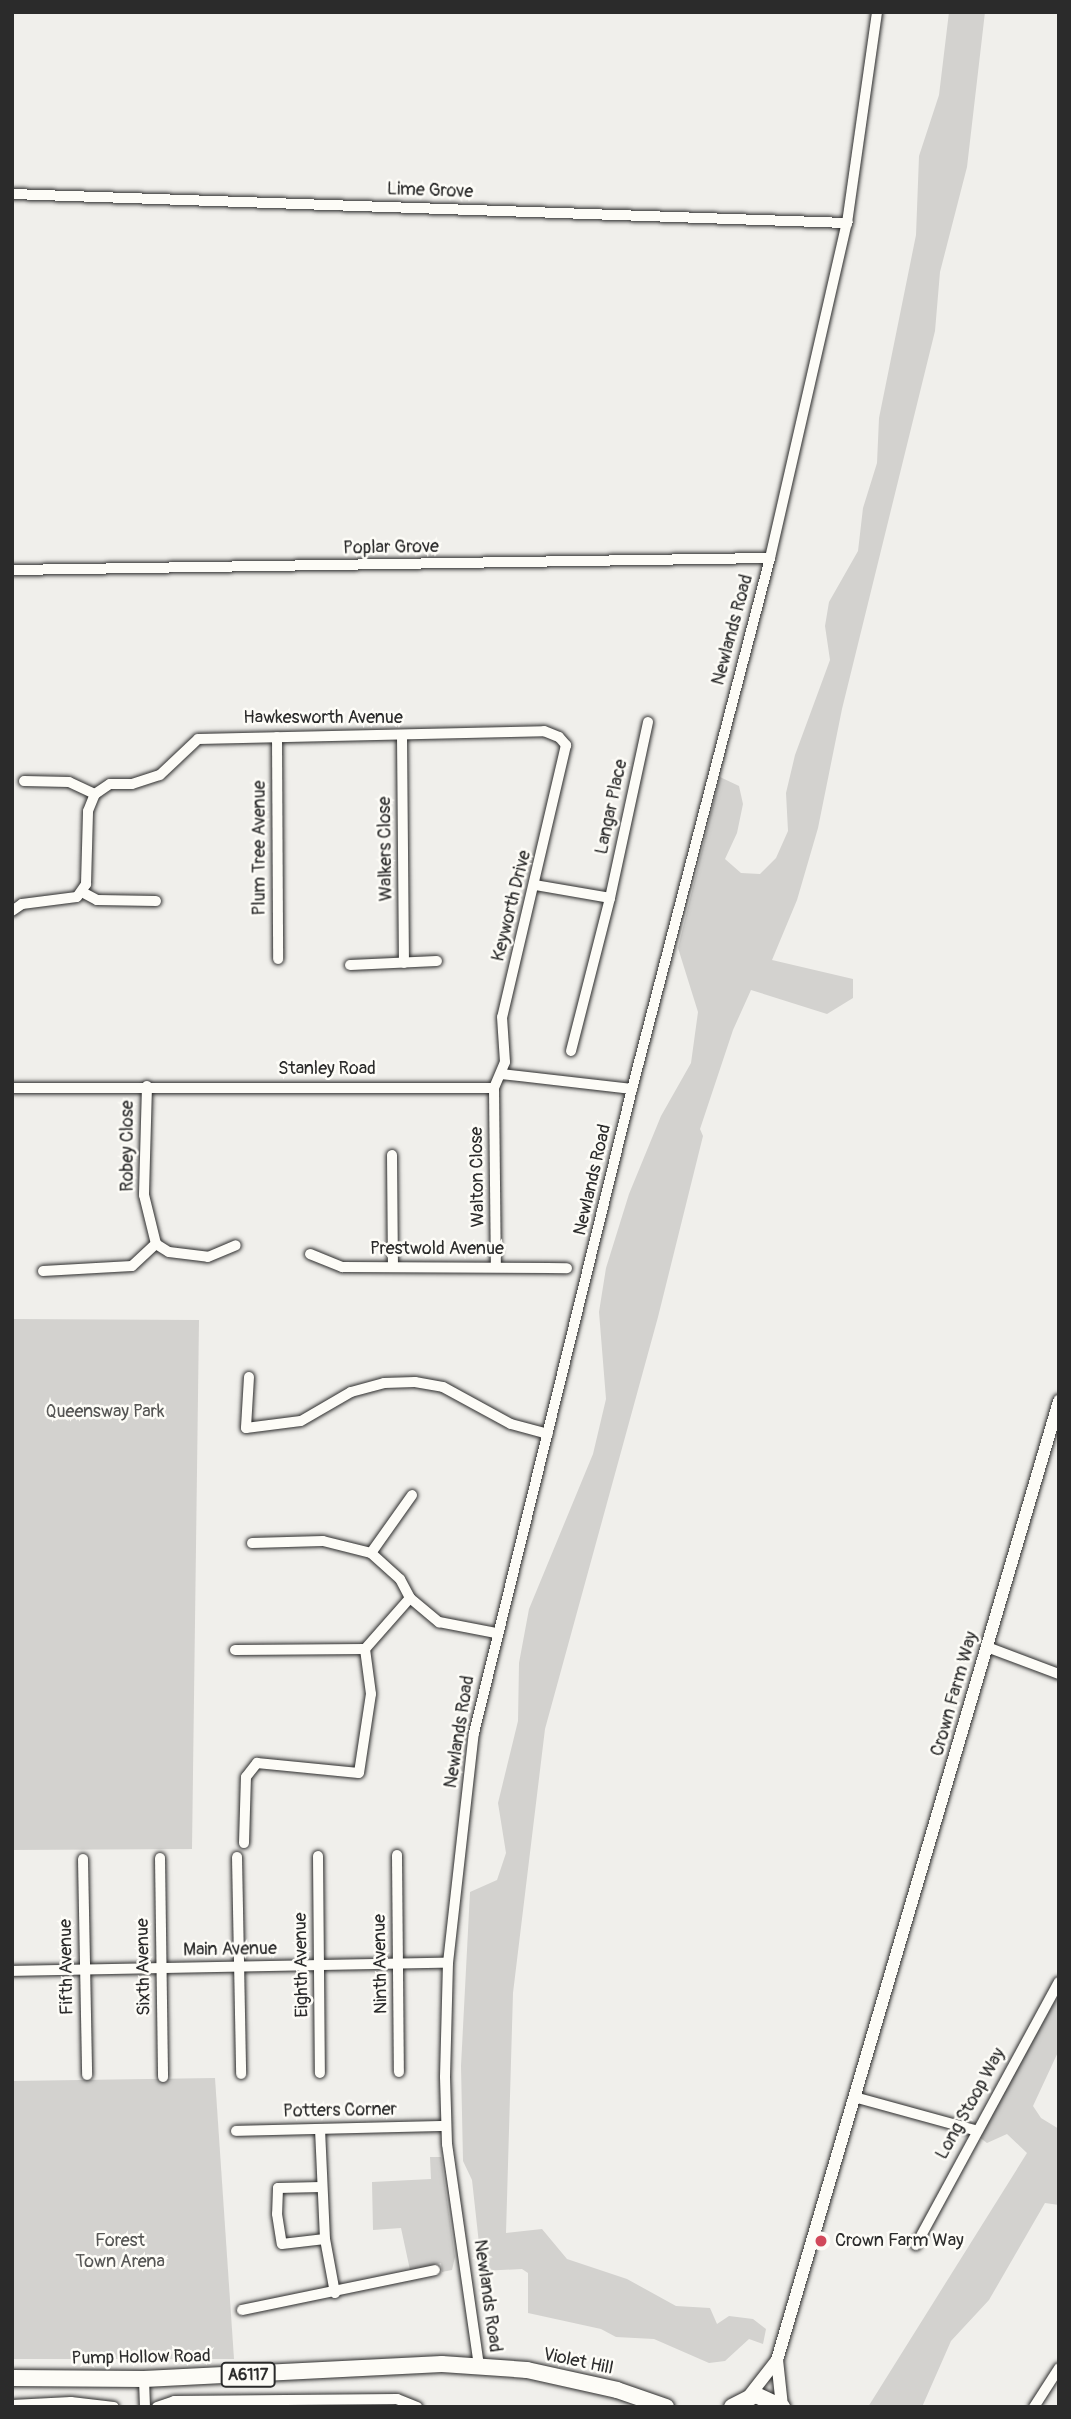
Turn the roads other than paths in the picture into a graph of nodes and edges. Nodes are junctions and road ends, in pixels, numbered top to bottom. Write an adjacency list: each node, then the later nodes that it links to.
1 (877, 12): 3 (street, Newlands Road)
2 (12, 194): 3 (street, Lime Grove)
3 (847, 223): 4 (street, Newlands Road)
4 (770, 558): 5 (street, Poplar Grove); 26 (street, Newlands Road)
5 (12, 570)
6 (648, 722): 14 (street, Langar Place)
7 (402, 736): 8 (street, Hawkesworth Avenue); 9 (street, Hawkesworth Avenue); 19 (street, Walkers Close)
8 (277, 737): 11 (street, Hawkesworth Avenue); 17 (street, Plum Tree Avenue)
9 (566, 745): 12 (street, Keyworth Drive)
10 (24, 781): 11 (street)
11 (95, 794): 13 (street)
12 (535, 885): 14 (street); 22 (street, Keyworth Drive)
13 (82, 892): 15 (street); 16 (street)
14 (610, 898): 21 (street, Langar Place)
15 (156, 901)
16 (12, 911)
17 (278, 959)
18 (437, 961): 19 (street)
19 (404, 963): 20 (street)
20 (350, 965)
21 (571, 1051)
22 (501, 1074): 24 (street); 26 (street)
23 (146, 1086): 24 (street, Stanley Road); 25 (street, Stanley Road); 28 (street, Robey Close)
24 (494, 1087): 32 (street, Walton Close)
25 (12, 1088)
26 (632, 1089): 37 (street, Newlands Road)
27 (392, 1155): 31 (street)
28 (156, 1244): 29 (street); 34 (street)
29 (236, 1245)
30 (310, 1254): 31 (street, Prestwold Avenue)
31 (393, 1265): 32 (street, Prestwold Avenue)
32 (496, 1266): 33 (street, Prestwold Avenue)
33 (567, 1268)
34 (43, 1271)
35 (249, 1377): 37 (street)
36 (1059, 1401): 43 (street, Crown Farm Way)
37 (548, 1434): 42 (street, Newlands Road)
38 (412, 1495): 40 (street)
39 (252, 1543): 40 (street)
40 (371, 1553): 41 (street)
41 (410, 1598): 42 (street); 44 (street)
42 (496, 1633): 53 (street, Newlands Road)
43 (987, 1647): 46 (street); 66 (street, Crown Farm Way)
44 (365, 1649): 45 (street); 47 (street)
45 (236, 1650)
46 (1059, 1674)
47 (244, 1843)
48 (397, 1855): 54 (street, Ninth Avenue)
49 (318, 1856): 55 (street, Eighth Avenue)
50 (237, 1857): 56 (street)
51 (160, 1858): 57 (street, Sixth Avenue)
52 (83, 1859): 58 (street, Fifth Avenue)
53 (448, 1963): 54 (street, Main Avenue); 67 (street, Newlands Road)
54 (399, 1964): 55 (street, Main Avenue); 61 (street, Ninth Avenue)
55 (320, 1966): 56 (street, Main Avenue); 62 (street, Eighth Avenue)
56 (239, 1967): 57 (street, Main Avenue); 63 (street)
57 (161, 1968): 58 (street, Main Avenue); 65 (street, Sixth Avenue)
58 (84, 1970): 59 (street, Main Avenue); 64 (street, Fifth Avenue)
59 (12, 1971)
60 (1059, 1982): 70 (street, Long Stoop Way)
61 (399, 2072)
62 (320, 2073)
63 (241, 2074)
64 (87, 2075)
65 (163, 2077)
66 (854, 2097): 70 (street); 77 (street, Crown Farm Way)
67 (446, 2126): 68 (street, Potters Corner); 78 (street, Newlands Road)
68 (320, 2129): 69 (street, Potters Corner); 71 (street)
69 (236, 2130)
70 (975, 2130): 73 (street, Long Stoop Way)
71 (321, 2187): 72 (street); 72 (street)
72 (325, 2239): 75 (street)
73 (916, 2245)
74 (435, 2270): 75 (street)
75 (335, 2293): 76 (street)
76 (242, 2310)
77 (777, 2360): 82 (street, Crown Farm Way); 90 (street, Crown Farm Way)
78 (479, 2366): 81 (main road, Pump Hollow Road / A6117); 88 (main road, Violet Hill / A6117)
79 (1059, 2368): 91 (street)
80 (12, 2378): 81 (main road, Pump Hollow Road / A6117)
81 (144, 2379): 85 (street)
82 (749, 2396): 89 (main road); 90 (main road)
83 (12, 2405): 84 (street)
84 (114, 2407)
85 (145, 2407)
86 (157, 2407): 87 (street)
87 (417, 2407)
88 (666, 2407)
89 (732, 2407)
90 (782, 2407)
91 (1034, 2407)

